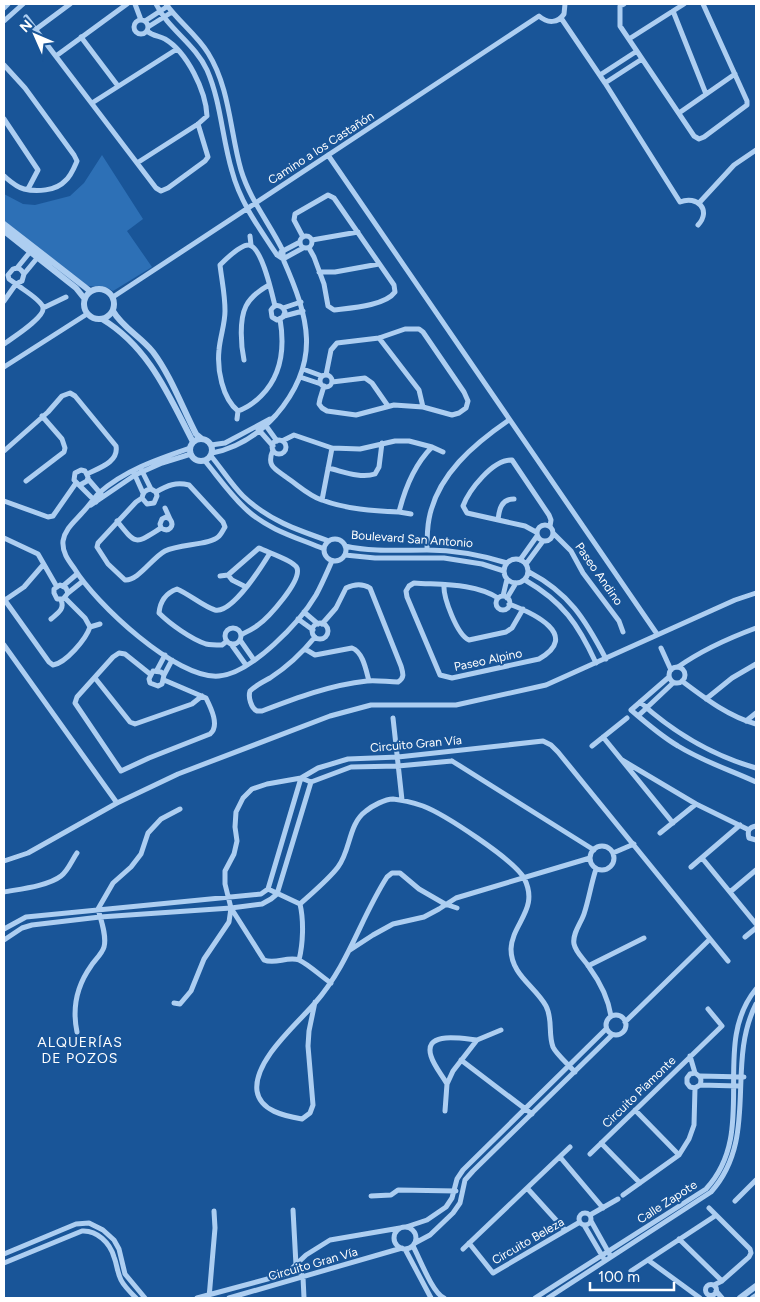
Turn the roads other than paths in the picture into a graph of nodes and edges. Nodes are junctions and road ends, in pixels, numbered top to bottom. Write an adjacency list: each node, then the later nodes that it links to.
1 (8, 4): 12 (street)
2 (23, 4): 20 (street)
3 (70, 4): 22 (street)
4 (127, 4): 23 (street)
5 (135, 4): 19 (street)
6 (156, 4): 14 (street)
7 (565, 4): 18 (street)
8 (624, 4): 24 (street)
9 (684, 4): 13 (street)
10 (703, 4): 32 (street)
11 (167, 5): 14 (street); 15 (street)
12 (4, 8)
13 (673, 11): 24 (street); 36 (street)
14 (159, 12): 17 (street); 19 (street)
15 (172, 12): 17 (street); 46 (street)
16 (26, 17): 22 (street)
17 (164, 17): 21 (street); 48 (street)
18 (561, 18): 33 (street); 42 (street, Camino a los Castañón)
19 (143, 21): 21 (street); 21 (street)
20 (4, 22)
21 (148, 29): 25 (street)
22 (35, 30): 27 (street)
23 (81, 37): 27 (street); 35 (street)
24 (629, 39): 26 (street)
25 (177, 49): 35 (street); 40 (street)
26 (636, 51): 28 (street); 30 (street)
27 (56, 56): 37 (street)
28 (642, 59): 31 (street); 38 (street)
29 (4, 65): 45 (street)
30 (616, 65): 31 (street); 33 (street)
31 (621, 73): 34 (street)
32 (735, 74): 36 (street); 38 (street)
33 (600, 75): 34 (street)
34 (605, 83): 47 (street)
35 (118, 86): 37 (street)
36 (706, 94): 38 (street)
37 (92, 103): 43 (street)
38 (679, 114)
39 (4, 119): 45 (street)
40 (198, 124): 43 (street); 43 (street)
41 (756, 150): 47 (street)
42 (328, 156): 46 (street, Camino a los Castañón); 98 (street)
43 (137, 163)
44 (4, 176): 45 (street)
45 (28, 189)
46 (256, 203): 48 (street, Camino a los Castañón); 57 (street)
47 (699, 203): 50 (street)
48 (247, 208): 59 (street); 72 (street, Camino a los Castañón)
49 (4, 224): 70 (street)
50 (698, 225)
51 (4, 231): 58 (street)
52 (358, 232): 54 (street); 55 (street); 62 (street)
53 (250, 236): 56 (street)
54 (312, 240): 55 (street); 55 (street)
55 (304, 244): 57 (street); 61 (street); 65 (street)
56 (250, 245): 69 (street); 95 (street)
57 (284, 251): 59 (street); 61 (street)
58 (30, 252): 60 (street); 63 (street)
59 (277, 255): 61 (street)
60 (38, 257): 67 (street); 73 (street)
61 (282, 259): 75 (street)
62 (379, 264): 65 (street); 65 (street)
63 (17, 268): 66 (street); 67 (street)
64 (4, 270): 66 (street)
65 (320, 272)
66 (9, 274): 68 (street)
67 (24, 274): 68 (street)
68 (16, 284): 74 (street); 77 (street)
69 (269, 285): 76 (street); 86 (street)
70 (90, 291): 72 (street); 73 (street)
71 (66, 297): 77 (street)
72 (113, 297): 79 (street)
73 (84, 298): 81 (street)
74 (4, 301)
75 (301, 302): 78 (street); 80 (street)
76 (275, 306): 78 (street); 82 (street)
77 (43, 308): 85 (street)
78 (283, 308): 82 (street)
79 (113, 311): 83 (street); 101 (street)
80 (303, 311): 82 (street); 88 (street)
81 (86, 314): 83 (street); 87 (street)
82 (282, 318): 95 (street)
83 (102, 319): 105 (street)
84 (379, 338): 89 (street); 94 (street); 94 (street)
85 (4, 344)
86 (244, 360)
87 (4, 367)
88 (303, 369): 89 (street); 90 (street)
89 (324, 376): 91 (street); 92 (street)
90 (300, 377): 92 (street); 99 (street)
91 (332, 382): 92 (street); 93 (street)
92 (322, 385): 93 (street)
93 (388, 406): 94 (street)
94 (423, 407)
95 (238, 411): 97 (street)
96 (42, 416): 109 (street); 115 (street); 116 (street)
97 (237, 419)
98 (509, 420): 140 (street); 176 (street)
99 (265, 424): 100 (street); 102 (street)
100 (258, 429): 104 (street); 106 (street); 111 (street)
101 (202, 439): 104 (street); 105 (street)
102 (280, 441): 106 (street); 106 (street); 107 (street)
103 (382, 443): 107 (street); 108 (street); 112 (street)
104 (212, 445): 111 (street)
105 (192, 448): 111 (street, Boulevard San Antonio); 113 (street)
106 (273, 448): 122 (street)
107 (332, 448): 112 (street)
108 (432, 448): 110 (street); 126 (street)
109 (4, 452)
110 (443, 452)
111 (209, 457): 136 (street, Boulevard San Antonio); 139 (street, Boulevard San Antonio)
112 (328, 468): 122 (street)
113 (141, 469): 114 (street); 118 (street)
114 (134, 472): 119 (street); 120 (street)
115 (88, 477): 117 (street); 117 (street); 119 (street)
116 (26, 481)
117 (78, 484): 123 (street); 124 (street)
118 (154, 490): 120 (street); 120 (street); 130 (street)
119 (101, 495): 124 (street)
120 (143, 495): 130 (street)
121 (514, 499): 129 (street)
122 (322, 500): 126 (street)
123 (4, 501)
124 (95, 501): 150 (street)
125 (165, 508): 128 (street)
126 (399, 512): 127 (street)
127 (412, 514)
128 (170, 519): 132 (street); 132 (street)
129 (498, 520): 131 (street, Paseo Andino); 134 (street, Paseo Andino)
130 (117, 521): 132 (street)
131 (550, 526): 133 (street, Paseo Andino); 134 (street)
132 (161, 528)
133 (553, 533): 137 (street); 175 (street, Paseo Andino)
134 (537, 534): 137 (street, Paseo Andino); 143 (street)
135 (4, 538): 147 (street)
136 (329, 541): 138 (street, Boulevard San Antonio); 139 (street)
137 (543, 541): 146 (street)
138 (345, 546): 140 (street, Boulevard San Antonio); 142 (street, Boulevard San Antonio)
139 (324, 549): 144 (street)
140 (427, 550): 145 (street, Boulevard San Antonio)
141 (270, 553): 151 (street); 160 (street); 178 (street)
142 (345, 555): 144 (street, Boulevard San Antonio); 148 (street, Boulevard San Antonio)
143 (520, 560): 145 (street, Boulevard San Antonio); 146 (street)
144 (332, 561): 167 (street)
145 (507, 563): 148 (street)
146 (526, 564): 149 (street)
147 (43, 565): 159 (street); 164 (street)
148 (504, 571): 153 (street)
149 (529, 572): 154 (street); 184 (street)
150 (77, 574): 155 (street); 158 (street)
151 (228, 575): 152 (street); 160 (street)
152 (220, 576)
153 (508, 579): 156 (street); 163 (street)
154 (524, 580): 156 (street); 187 (street)
155 (83, 582): 162 (street); 183 (street)
156 (516, 583): 163 (street)
157 (444, 585): 163 (street, Paseo Alpino); 166 (street, Paseo Alpino); 166 (street, Paseo Alpino)
158 (63, 586): 159 (street); 162 (street)
159 (57, 587): 162 (street)
160 (246, 587): 179 (street)
161 (756, 594): 176 (street)
162 (64, 597): 169 (street); 172 (street)
163 (503, 597): 165 (street); 165 (street, Paseo Alpino)
164 (4, 599): 190 (street)
165 (509, 604): 166 (street, Paseo Alpino)
166 (523, 609)
167 (304, 612): 168 (street); 171 (street)
168 (298, 619): 174 (street); 186 (street)
169 (51, 620)
170 (100, 624): 172 (street)
171 (320, 624): 174 (street); 177 (street); 199 (street)
172 (90, 627): 190 (street)
173 (756, 628): 191 (street)
174 (312, 630): 177 (street)
175 (623, 632)
176 (657, 634): 184 (street)
177 (315, 637): 182 (street)
178 (240, 638): 179 (street); 179 (street); 186 (street)
179 (229, 643): 189 (street)
180 (4, 645): 224 (street)
181 (661, 648): 193 (street)
182 (306, 649): 199 (street); 199 (street)
183 (165, 655): 185 (street); 192 (street)
184 (606, 659): 187 (street)
185 (172, 660): 189 (street); 198 (street)
186 (254, 660): 189 (street)
187 (596, 663): 224 (street)
188 (756, 664): 203 (street)
189 (246, 665)
190 (55, 666): 194 (street)
191 (678, 667): 193 (street); 200 (street)
192 (157, 670): 195 (street); 198 (street)
193 (671, 670): 196 (street)
194 (54, 673)
195 (150, 674): 197 (street); 198 (street)
196 (669, 677): 201 (street); 204 (street)
197 (95, 678): 202 (street); 202 (street)
198 (164, 678): 202 (street)
199 (369, 681)
200 (682, 681): 201 (street); 203 (street)
201 (673, 683): 205 (street)
202 (202, 696)
203 (706, 699): 210 (street)
204 (640, 702): 205 (street); 207 (street)
205 (646, 708): 207 (street); 219 (street)
206 (756, 713): 210 (street)
207 (638, 716): 222 (street)
208 (393, 718): 215 (street)
209 (628, 718): 212 (street)
210 (746, 721): 211 (street)
211 (756, 724)
212 (603, 737): 213 (street); 216 (street)
213 (592, 746)
214 (451, 752): 215 (street, Circuito Gran Vía); 217 (street); 233 (street, Circuito Gran Vía)
215 (398, 757): 218 (street); 220 (street, Circuito Gran Vía)
216 (622, 760): 225 (street); 227 (street)
217 (452, 762): 218 (street, Circuito Gran Vía); 234 (street)
218 (398, 766): 221 (street, Circuito Gran Vía); 223 (street)
219 (756, 768)
220 (301, 778): 221 (street); 235 (street); 250 (street)
221 (312, 782): 238 (street)
222 (756, 782)
223 (402, 800): 245 (street); 251 (street)
224 (117, 803): 241 (street)
225 (696, 804): 227 (street); 228 (street)
226 (180, 810): 255 (street)
227 (673, 823): 231 (street)
228 (740, 825): 230 (street); 240 (street)
229 (756, 826): 230 (street)
230 (749, 830): 232 (street)
231 (660, 833)
232 (756, 840)
233 (634, 844): 237 (street); 264 (street, Circuito Gran Vía)
234 (594, 850): 237 (street); 239 (street)
235 (280, 852): 238 (street); 246 (street)
236 (77, 853): 247 (street)
237 (613, 853): 243 (street)
238 (288, 854): 249 (street)
239 (590, 858): 243 (street); 245 (street)
240 (702, 858): 242 (street); 248 (street)
241 (4, 860)
242 (691, 867)
243 (596, 869): 269 (street)
244 (756, 870): 248 (street)
245 (524, 878): 252 (street); 285 (street)
246 (268, 889): 249 (street); 250 (street)
247 (4, 892)
248 (730, 892): 259 (street)
249 (277, 894): 251 (street); 253 (street)
250 (230, 897): 253 (street); 255 (street)
251 (300, 904): 267 (street)
252 (445, 904): 254 (street); 266 (street); 266 (street)
253 (231, 908): 256 (street); 257 (street); 258 (street)
254 (457, 908)
255 (98, 909): 256 (street); 261 (street)
256 (100, 917): 265 (street); 280 (street)
257 (229, 922): 258 (street); 273 (street)
258 (240, 923): 267 (street)
259 (756, 924)
260 (756, 928): 262 (street)
261 (4, 929)
262 (745, 937)
263 (644, 938): 269 (street)
264 (710, 939): 268 (street, Circuito Gran Vía); 277 (street)
265 (4, 940)
266 (350, 950): 270 (street)
267 (299, 960): 270 (street)
268 (728, 961)
269 (588, 966): 276 (street)
270 (331, 983): 272 (street)
271 (756, 989): 288 (street, Calle Zapote)
272 (315, 1002): 272 (street)
273 (174, 1003)
274 (756, 1004): 289 (street, Calle Zapote)
275 (708, 1009): 283 (street, Circuito Piamonte)
276 (611, 1016): 277 (street); 278 (street)
277 (625, 1022): 281 (street)
278 (606, 1029): 281 (street); 285 (street, Circuito Gran Vía)
279 (500, 1030): 282 (street)
280 (77, 1032)
281 (612, 1035): 286 (street)
282 (477, 1040): 284 (street); 290 (street)
283 (690, 1056): 287 (street, Circuito Piamonte); 295 (street, Circuito Piamonte)
284 (461, 1060): 290 (street); 294 (street)
285 (568, 1064): 286 (street); 294 (street, Circuito Gran Vía)
286 (576, 1072): 297 (street)
287 (698, 1075): 288 (street); 291 (street, Circuito Piamonte); 291 (street, Circuito Piamonte)
288 (736, 1077): 289 (street); 292 (street, Calle Zapote)
289 (744, 1077): 293 (street, Calle Zapote)
290 (447, 1084): 296 (street)
291 (698, 1086): 292 (street); 301 (street, Circuito Piamonte)
292 (736, 1086): 293 (street); 329 (street, Calle Zapote)
293 (744, 1086): 329 (street, Calle Zapote)
294 (525, 1107): 297 (street); 306 (street, Circuito Gran Vía)
295 (635, 1110): 298 (street, Circuito Piamonte); 301 (street)
296 (445, 1111)
297 (532, 1114): 307 (street)
298 (601, 1143): 300 (street, Circuito Piamonte); 304 (street, Circuito Piamonte)
299 (570, 1147): 302 (street)
300 (590, 1154)
301 (679, 1156): 304 (street, Circuito Piamonte)
302 (560, 1157): 305 (street); 312 (street)
303 (756, 1180): 311 (street)
304 (640, 1183): 308 (street, Circuito Piamonte)
305 (527, 1188): 321 (street); 324 (street)
306 (454, 1191): 307 (street); 309 (street); 320 (street, Circuito Gran Vía)
307 (462, 1191): 325 (street)
308 (623, 1195)
309 (371, 1196)
310 (618, 1199): 312 (street, Circuito Beleza)
311 (735, 1201)
312 (603, 1208): 317 (street, Circuito Beleza)
313 (708, 1208): 316 (street)
314 (293, 1210): 334 (street)
315 (214, 1211): 342 (street)
316 (715, 1216): 323 (street); 337 (street)
317 (590, 1218): 319 (street, Circuito Beleza); 319 (street, Circuito Beleza); 329 (street)
318 (89, 1223): 322 (street); 328 (street); 345 (street)
319 (582, 1223): 321 (street, Circuito Beleza); 330 (street, Circuito Beleza)
320 (403, 1228): 325 (street); 326 (street); 334 (street, Circuito Gran Vía)
321 (565, 1230): 324 (street, Circuito Beleza)
322 (89, 1231): 333 (street); 344 (street)
323 (679, 1239): 331 (street); 337 (street)
324 (469, 1243): 327 (street)
325 (414, 1244): 326 (street); 350 (street)
326 (403, 1248): 336 (street, Circuito Gran Vía); 349 (street)
327 (463, 1249)
328 (4, 1254)
329 (610, 1255): 330 (street, Calle Zapote); 332 (street, Calle Zapote)
330 (602, 1256): 332 (street, Circuito Beleza); 351 (street, Calle Zapote)
331 (648, 1260): 335 (street); 353 (street)
332 (605, 1262): 352 (street, Calle Zapote)
333 (4, 1263)
334 (296, 1265): 336 (street); 342 (street, Circuito Gran Vía)
335 (631, 1272)
336 (303, 1277): 347 (street, Circuito Gran Vía); 348 (street)
337 (722, 1281): 338 (street)
338 (714, 1285): 340 (street); 341 (street)
339 (756, 1286): 355 (street)
340 (716, 1291): 341 (street); 354 (street)
341 (709, 1295): 353 (street)
342 (209, 1296): 346 (street, Circuito Gran Vía)
343 (756, 1296): 356 (street)
344 (136, 1298)
345 (145, 1298)
346 (197, 1298)
347 (229, 1298)
348 (304, 1298)
349 (431, 1298)
350 (441, 1298)
351 (535, 1298)
352 (548, 1298)
353 (700, 1298)
354 (722, 1298)
355 (740, 1298)
356 (753, 1298)

